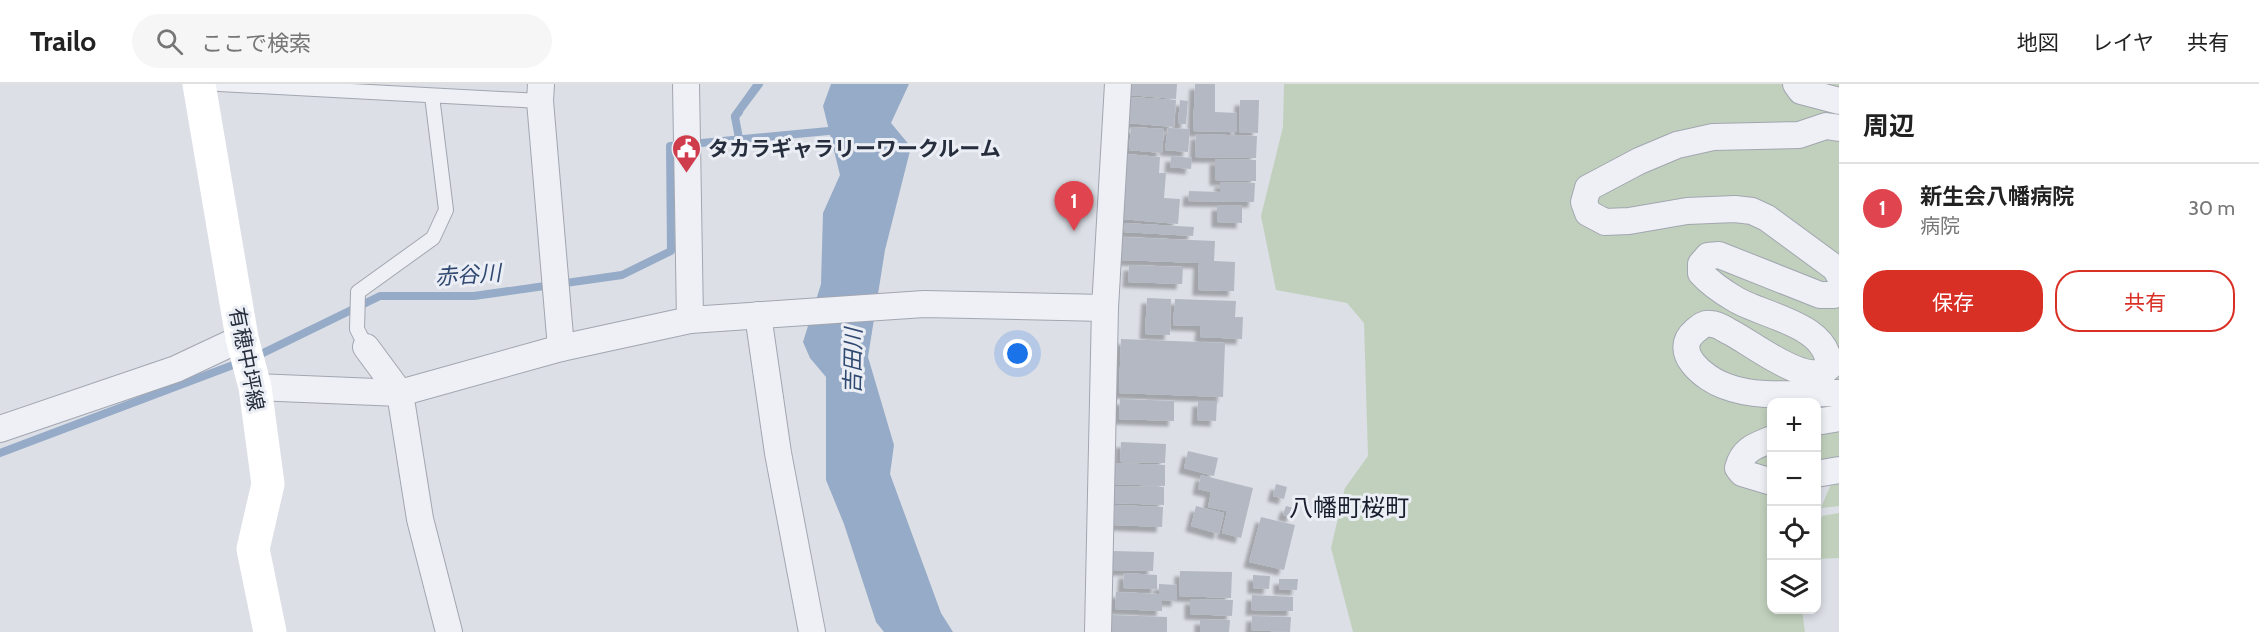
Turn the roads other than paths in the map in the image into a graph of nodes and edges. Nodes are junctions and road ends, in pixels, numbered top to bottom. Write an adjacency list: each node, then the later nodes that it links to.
1 (199, 84): 16 (main road, 有穂中坪線)
2 (219, 84): 8 (lane)
3 (686, 84): 15 (street)
4 (1118, 84): 13 (street)
5 (1796, 84): 9 (street)
6 (451, 91): 7 (lane); 8 (lane)
7 (541, 92): 18 (street)
8 (432, 96): 17 (lane)
9 (1839, 101)
10 (1839, 128): 11 (street)
11 (1839, 275)
12 (1839, 291): 21 (street)
13 (1105, 308): 14 (street); 32 (street)
14 (758, 315): 15 (street); 31 (street)
15 (690, 320): 18 (street)
16 (242, 338): 19 (main road, 有穂中坪線); 24 (street)
17 (366, 346): 20 (street)
18 (561, 348): 20 (street)
19 (255, 387): 20 (street); 29 (main road, 有穂中坪線)
20 (400, 393): 30 (street)
21 (1839, 393)
22 (1839, 418): 23 (street)
23 (1821, 421)
24 (0, 429)
25 (1767, 441): 28 (street)
26 (1839, 470): 27 (street)
27 (1821, 473)
28 (1767, 480)
29 (270, 632)
30 (449, 632)
31 (812, 632)
32 (1098, 632)

